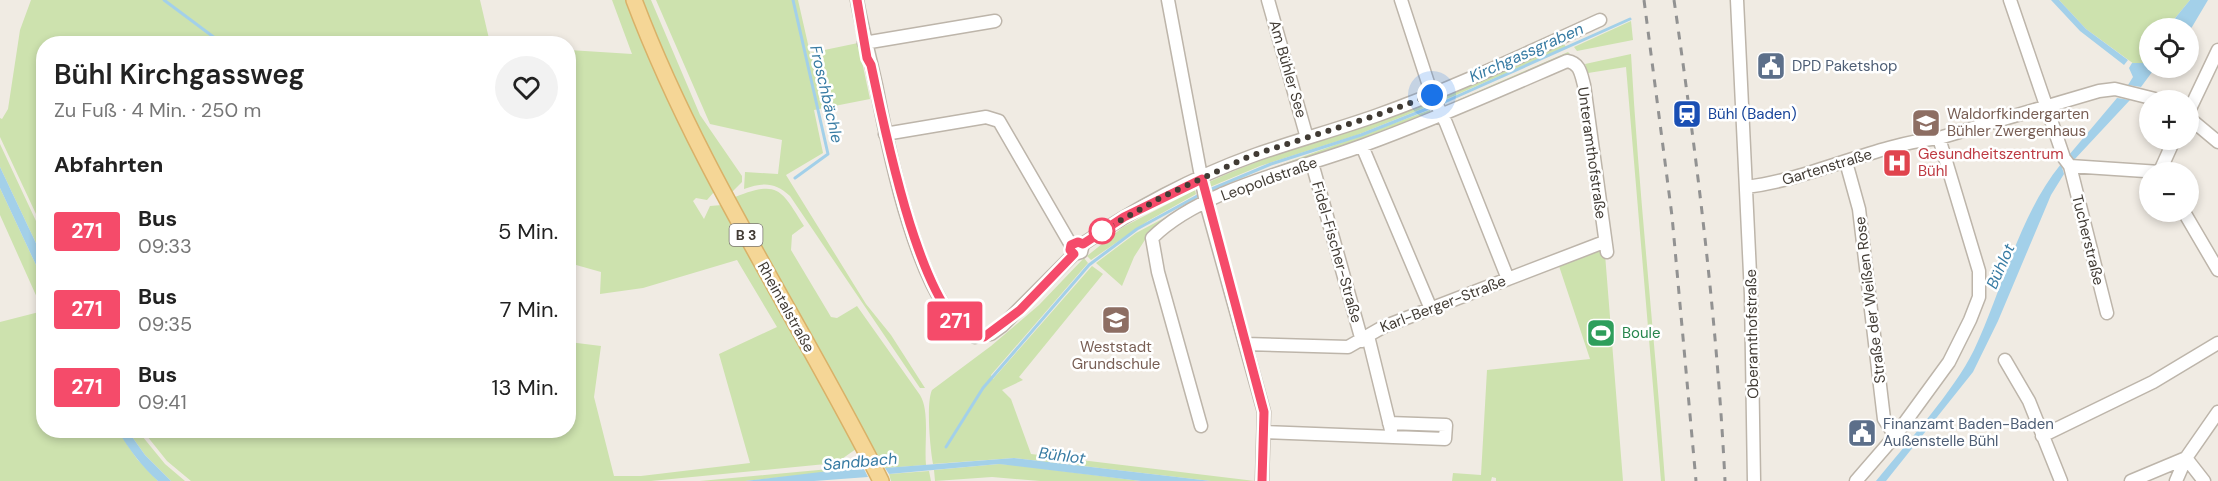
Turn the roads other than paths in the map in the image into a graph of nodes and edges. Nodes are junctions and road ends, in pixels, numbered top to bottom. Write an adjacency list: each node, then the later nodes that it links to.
1 (634, 0): 49 (main road, Rheintalstraße / B 3)
2 (857, 0): 10 (street)
3 (1168, 0): 27 (street)
4 (1268, 0): 19 (street, Am Bühler See)
5 (1401, 0): 15 (street)
6 (1737, 0): 28 (street, Oberamthofstraße)
7 (2010, 0): 16 (street, Tucherstraße)
8 (1600, 20): 15 (street)
9 (995, 21): 10 (street)
10 (864, 43): 18 (street)
11 (2218, 50): 13 (street)
12 (1573, 62): 15 (street, Leopoldstraße); 31 (street, Unteramthofstraße)
13 (2199, 91)
14 (2139, 95): 16 (street, Gartenstraße)
15 (1436, 105): 19 (street); 22 (street, Leopoldstraße); 34 (street)
16 (2046, 107): 20 (street, Gartenstraße); 25 (street, Tucherstraße)
17 (2199, 125): 21 (street)
18 (885, 134): 32 (street); 32 (street)
19 (1307, 138): 27 (street)
20 (1939, 138): 23 (street, Gartenstraße); 45 (street)
21 (2218, 141)
22 (1362, 146): 24 (street, Leopoldstraße); 35 (street)
23 (1846, 162): 28 (street, Gartenstraße); 45 (street, Straße der Weißen Rose)
24 (1312, 163): 29 (street, Leopoldstraße); 37 (street, Fidel-Fischer-Straße)
25 (2070, 165): 26 (street); 36 (street, Tucherstraße)
26 (2139, 170)
27 (1202, 181): 29 (street); 32 (street)
28 (1746, 187): 51 (street, Oberamthofstraße)
29 (1206, 200): 39 (street); 43 (street, Leopoldstraße)
30 (2190, 222): 33 (street)
31 (1607, 247): 34 (street, Karl-Berger-Straße)
32 (1076, 248)
33 (2218, 270)
34 (1508, 279): 35 (street, Karl-Berger-Straße)
35 (1431, 309): 37 (street, Karl-Berger-Straße)
36 (2107, 313)
37 (1365, 339): 39 (street, Karl-Berger-Straße); 42 (street, Fidel-Fischer-Straße)
38 (2218, 343): 46 (street)
39 (1245, 344): 44 (street)
40 (2005, 360): 46 (street)
41 (2218, 412): 48 (street)
42 (1389, 423): 47 (street, Fidel-Fischer-Straße); 47 (street)
43 (1201, 426)
44 (1264, 432): 47 (street); 50 (street)
45 (1895, 436): 52 (street)
46 (2042, 436): 53 (street)
47 (1392, 437)
48 (2186, 458): 54 (street); 55 (street); 56 (street)
49 (881, 481)
50 (1262, 481)
51 (1754, 481)
52 (1856, 481)
53 (2061, 481)
54 (2131, 481)
55 (2176, 481)
56 (2204, 481)

